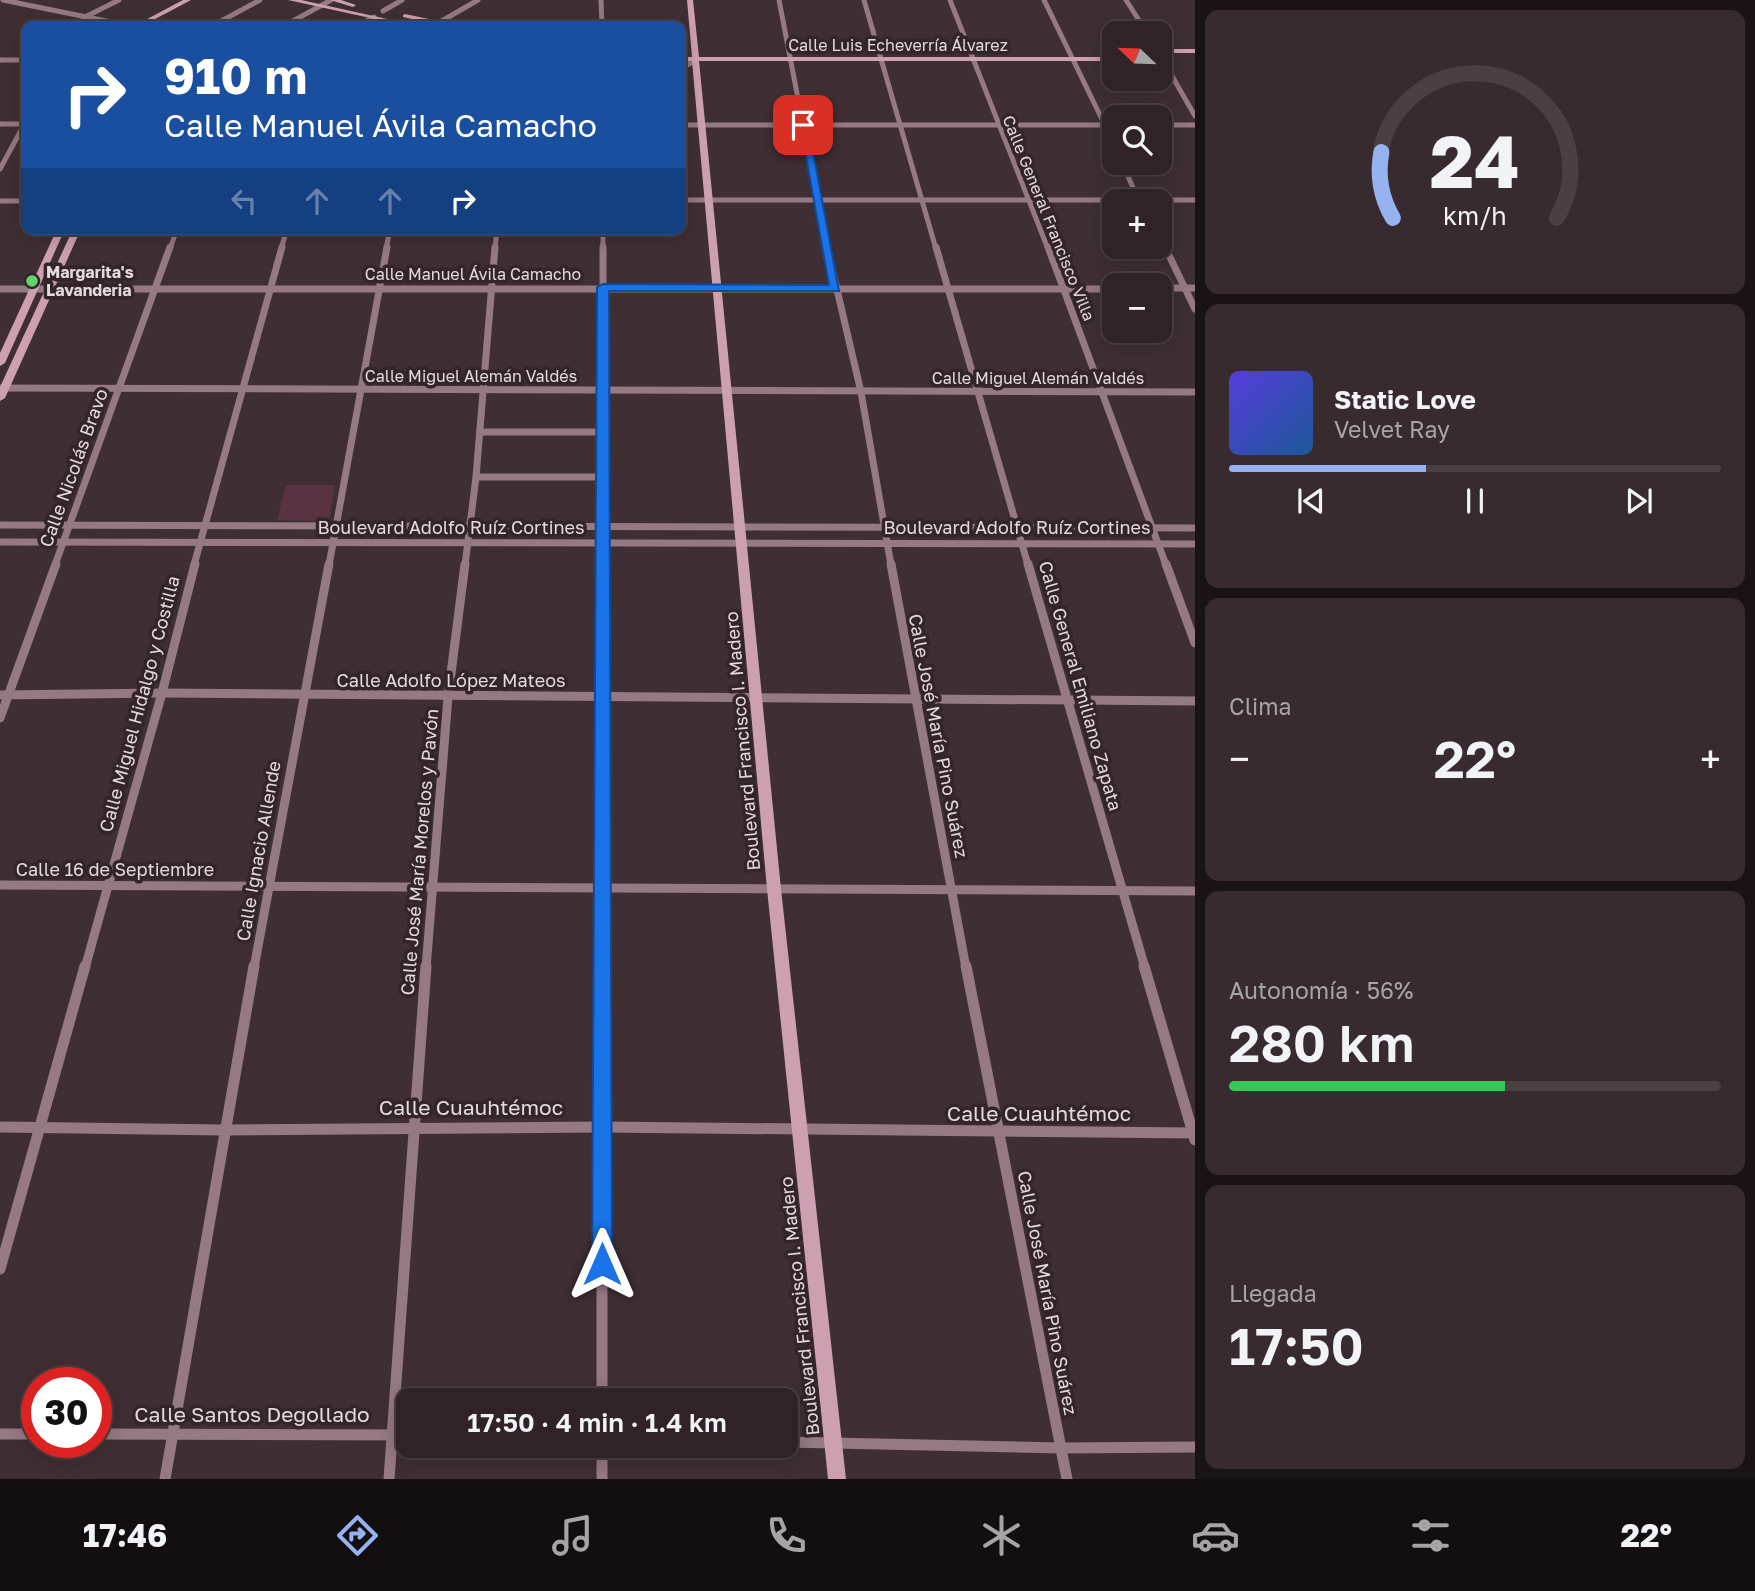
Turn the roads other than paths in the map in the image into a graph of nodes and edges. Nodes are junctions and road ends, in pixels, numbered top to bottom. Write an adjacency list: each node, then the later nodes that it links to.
1 (5, 0): 17 (street); 19 (street)
2 (42, 0): 17 (street)
3 (119, 0): 21 (street)
4 (188, 0): 25 (street)
5 (260, 0): 26 (street)
6 (291, 0): 18 (street)
7 (332, 0): 18 (street); 20 (street)
8 (402, 0): 20 (street)
9 (478, 0): 31 (street)
10 (601, 0): 32 (street)
11 (690, 0): 37 (street, Boulevard Francisco I. Madero)
12 (779, 0): 38 (street, Calle José María Pino Suárez)
13 (864, 0): 39 (street, Calle General Emiliano Zapata)
14 (950, 0): 40 (street, Calle General Francisco Villa)
15 (1044, 0): 41 (street)
16 (1126, 0): 33 (street)
17 (30, 5): 21 (street)
18 (320, 6): 22 (street); 27 (street)
19 (1, 9)
20 (383, 11): 30 (street)
21 (85, 17): 23 (street); 24 (street)
22 (374, 17): 28 (street); 29 (street)
23 (83, 21)
24 (105, 21)
25 (147, 21)
26 (221, 21)
27 (293, 21)
28 (366, 21)
29 (393, 21)
30 (421, 21)
31 (443, 21)
32 (602, 21)
33 (1139, 21)
34 (1195, 51): 36 (street)
35 (1102, 52): 41 (street, Calle Luis Echeverría Álvarez)
36 (1172, 54)
37 (691, 55): 38 (street, Calle Luis Echeverría Álvarez); 53 (street, Boulevard Francisco I. Madero)
38 (791, 55): 39 (street, Calle Luis Echeverría Álvarez); 54 (street, Calle José María Pino Suárez)
39 (881, 55): 40 (street, Calle Luis Echeverría Álvarez); 55 (street, Calle General Emiliano Zapata)
40 (969, 55): 41 (street, Calle Luis Echeverría Álvarez); 56 (street, Calle General Francisco Villa)
41 (1072, 55): 43 (street, Calle Luis Echeverría Álvarez); 49 (street)
42 (1172, 57): 44 (street)
43 (1102, 58)
44 (1195, 59)
45 (0, 60): 46 (street)
46 (21, 60)
47 (1172, 75): 48 (street)
48 (1195, 116)
49 (1102, 117)
50 (21, 123): 51 (street)
51 (0, 124)
52 (686, 125): 53 (street)
53 (701, 125): 54 (street); 67 (street, Boulevard Francisco I. Madero)
54 (803, 125): 55 (street); 68 (street, Calle José María Pino Suárez)
55 (901, 125): 56 (street); 69 (street, Calle General Emiliano Zapata)
56 (997, 125): 57 (street); 70 (street, Calle General Francisco Villa)
57 (1102, 125)
58 (1172, 125): 59 (street)
59 (1195, 125)
60 (21, 132): 61 (street)
61 (0, 169)
62 (686, 200): 67 (street)
63 (1172, 200): 64 (street)
64 (1195, 200)
65 (0, 201): 66 (street)
66 (21, 201)
67 (708, 201): 68 (street); 83 (street, Boulevard Francisco I. Madero)
68 (820, 201): 69 (street); 84 (street, Calle José María Pino Suárez)
69 (923, 201): 70 (street); 93 (street, Calle General Emiliano Zapata)
70 (1029, 201): 71 (street); 94 (street, Calle General Francisco Villa)
71 (1102, 201)
72 (58, 235): 89 (street)
73 (74, 235): 90 (street)
74 (175, 235): 91 (street, Calle Nicolás Bravo)
75 (285, 235): 92 (street, Calle Miguel Hidalgo y Costilla)
76 (389, 235): 82 (street, Calle Ignacio Allende)
77 (496, 235): 80 (street, Calle José María Morelos y Pavón)
78 (603, 235): 81 (street)
79 (1170, 259): 86 (street)
80 (492, 287): 81 (street, Calle Manuel Ávila Camacho); 82 (street, Calle Manuel Ávila Camacho); 102 (street, Calle José María Morelos y Pavón)
81 (603, 287): 83 (street, Calle Manuel Ávila Camacho); 100 (street)
82 (379, 288): 92 (street, Calle Manuel Ávila Camacho); 101 (street, Calle Ignacio Allende)
83 (718, 288): 84 (street, Calle Manuel Ávila Camacho); 103 (street, Boulevard Francisco I. Madero)
84 (835, 288): 93 (street, Calle Manuel Ávila Camacho); 104 (street, Calle José María Pino Suárez)
85 (1172, 288): 86 (street)
86 (1185, 288): 87 (street); 96 (street)
87 (1195, 288)
88 (0, 289): 89 (street, Calle Manuel Ávila Camacho)
89 (34, 289): 90 (street, Calle Manuel Ávila Camacho); 97 (street)
90 (50, 289): 91 (street, Calle Manuel Ávila Camacho); 105 (street)
91 (155, 289): 92 (street, Calle Manuel Ávila Camacho); 98 (street, Calle Nicolás Bravo)
92 (270, 289): 99 (street, Calle Miguel Hidalgo y Costilla)
93 (950, 289): 94 (street, Calle Manuel Ávila Camacho); 106 (street, Calle General Emiliano Zapata)
94 (1064, 289): 95 (street, Calle Manuel Ávila Camacho); 107 (street, Calle General Francisco Villa)
95 (1102, 289)
96 (1195, 309)
97 (0, 363)
98 (120, 387): 99 (street, Calle Miguel Alemán Valdés); 105 (street, Calle Miguel Alemán Valdés); 114 (street, Calle Nicolás Bravo)
99 (241, 390): 101 (street, Calle Miguel Alemán Valdés); 115 (street, Calle Miguel Hidalgo y Costilla)
100 (603, 390): 102 (street, Calle Miguel Alemán Valdés); 103 (street, Calle Miguel Alemán Valdés); 110 (street)
101 (362, 391): 102 (street, Calle Miguel Alemán Valdés); 116 (street, Calle Ignacio Allende)
102 (484, 391): 109 (street, Calle José María Morelos y Pavón)
103 (728, 391): 104 (street, Calle Miguel Alemán Valdés); 119 (street, Boulevard Francisco I. Madero)
104 (861, 391): 106 (street, Calle Miguel Alemán Valdés); 120 (street, Calle José María Pino Suárez)
105 (1, 392)
106 (979, 392): 107 (street, Calle Miguel Alemán Valdés); 123 (street, Calle General Emiliano Zapata)
107 (1100, 392): 108 (street, Calle Miguel Alemán Valdés); 121 (street, Calle General Francisco Villa)
108 (1195, 392)
109 (480, 432): 110 (street); 111 (street, Calle José María Morelos y Pavón)
110 (603, 432): 112 (street)
111 (476, 477): 112 (street); 117 (street, Calle José María Morelos y Pavón)
112 (603, 477): 118 (street)
113 (0, 525): 114 (street, Boulevard Adolfo Ruíz Cortines)
114 (70, 526): 115 (street, Boulevard Adolfo Ruíz Cortines); 125 (street, Calle Nicolás Bravo)
115 (204, 526): 116 (street, Boulevard Adolfo Ruíz Cortines); 127 (street, Calle Miguel Hidalgo y Costilla)
116 (337, 527): 117 (street, Boulevard Adolfo Ruíz Cortines); 126 (street, Calle Ignacio Allende)
117 (468, 527): 118 (street, Boulevard Adolfo Ruíz Cortines); 128 (street, Calle José María Morelos y Pavón)
118 (603, 528): 119 (street, Boulevard Adolfo Ruíz Cortines); 129 (street)
119 (739, 528): 120 (street, Boulevard Adolfo Ruíz Cortines); 132 (street, Boulevard Francisco I. Madero)
120 (885, 528): 123 (street, Boulevard Adolfo Ruíz Cortines); 133 (street, Calle José María Pino Suárez)
121 (1151, 528): 122 (street, Boulevard Adolfo Ruíz Cortines); 123 (street, Boulevard Adolfo Ruíz Cortines); 130 (street, Calle General Francisco Villa)
122 (1195, 528)
123 (1018, 529): 134 (street, Calle General Emiliano Zapata)
124 (0, 542): 125 (street, Boulevard Adolfo Ruíz Cortines)
125 (64, 542): 127 (street, Boulevard Adolfo Ruíz Cortines); 137 (street, Calle Nicolás Bravo)
126 (335, 542): 127 (street, Boulevard Adolfo Ruíz Cortines); 128 (street, Boulevard Adolfo Ruíz Cortines); 138 (street, Calle Ignacio Allende)
127 (200, 543): 136 (street, Calle Miguel Hidalgo y Costilla)
128 (466, 544): 129 (street, Boulevard Adolfo Ruíz Cortines); 139 (street, Calle José María Morelos y Pavón)
129 (603, 544): 132 (street, Boulevard Adolfo Ruíz Cortines); 140 (street)
130 (1156, 544): 131 (street, Boulevard Adolfo Ruíz Cortines); 134 (street, Boulevard Adolfo Ruíz Cortines); 135 (street, Calle General Francisco Villa)
131 (1195, 544)
132 (740, 545): 133 (street, Boulevard Adolfo Ruíz Cortines); 141 (street, Boulevard Francisco I. Madero)
133 (888, 545): 134 (street, Boulevard Adolfo Ruíz Cortines); 142 (street, Calle José María Pino Suárez)
134 (1023, 545): 143 (street, Calle General Emiliano Zapata)
135 (1195, 643)
136 (162, 693): 137 (street, Calle Adolfo López Mateos); 138 (street, Calle Adolfo López Mateos); 147 (street, Calle Miguel Hidalgo y Costilla)
137 (4, 695): 145 (street, Calle Nicolás Bravo)
138 (303, 695): 139 (street, Calle Adolfo López Mateos); 148 (street, Calle Ignacio Allende)
139 (448, 697): 140 (street, Calle Adolfo López Mateos); 150 (street, Calle José María Morelos y Pavón)
140 (603, 697): 141 (street, Calle Adolfo López Mateos); 149 (street)
141 (757, 698): 142 (street, Calle Adolfo López Mateos); 151 (street, Boulevard Francisco I. Madero)
142 (916, 699): 143 (street, Calle Adolfo López Mateos); 152 (street, Calle José María Pino Suárez)
143 (1067, 701): 144 (street, Calle Adolfo López Mateos); 153 (street, Calle General Emiliano Zapata)
144 (1195, 701)
145 (0, 718)
146 (0, 885): 147 (street, Calle 16 de Septiembre)
147 (106, 886): 148 (street, Calle 16 de Septiembre); 158 (street, Calle Miguel Hidalgo y Costilla)
148 (270, 886): 150 (street, Calle 16 de Septiembre); 159 (street, Calle Ignacio Allende)
149 (602, 886): 150 (street, Calle 16 de Septiembre); 151 (street, Calle 16 de Septiembre); 157 (street)
150 (432, 888): 155 (street, Calle José María Morelos y Pavón)
151 (774, 889): 152 (street, Calle 16 de Septiembre); 160 (street, Boulevard Francisco I. Madero)
152 (952, 889): 153 (street, Calle 16 de Septiembre); 161 (street, Calle José María Pino Suárez)
153 (1122, 891): 154 (street, Calle 16 de Septiembre); 162 (street, Calle General Emiliano Zapata)
154 (1195, 891)
155 (415, 1126): 157 (street, Calle Cuauhtémoc); 159 (street, Calle Cuauhtémoc); 169 (street, Calle José María Morelos y Pavón)
156 (0, 1127): 158 (street, Calle Cuauhtémoc)
157 (602, 1127): 160 (street, Calle Cuauhtémoc); 164 (street)
158 (38, 1128): 159 (street, Calle Cuauhtémoc); 163 (street, Calle Miguel Hidalgo y Costilla)
159 (224, 1130): 168 (street, Calle Ignacio Allende)
160 (799, 1131): 161 (street, Calle Cuauhtémoc); 171 (street, Boulevard Francisco I. Madero)
161 (1001, 1133): 162 (street, Calle Cuauhtémoc); 173 (street, Calle José María Pino Suárez)
162 (1194, 1136)
163 (0, 1269)
164 (602, 1388)
165 (0, 1434): 166 (street)
166 (21, 1434)
167 (112, 1434): 168 (street, Calle Santos Degollado)
168 (173, 1434): 169 (street, Calle Santos Degollado); 175 (street, Calle Ignacio Allende)
169 (393, 1435): 176 (street, Calle José María Morelos y Pavón)
170 (798, 1443): 171 (street)
171 (833, 1444): 173 (street); 178 (street, Boulevard Francisco I. Madero)
172 (1195, 1447): 173 (street)
173 (1060, 1448): 179 (street, Calle José María Pino Suárez)
174 (602, 1458): 177 (street)
175 (165, 1479)
176 (389, 1479)
177 (602, 1479)
178 (837, 1479)
179 (1067, 1479)

